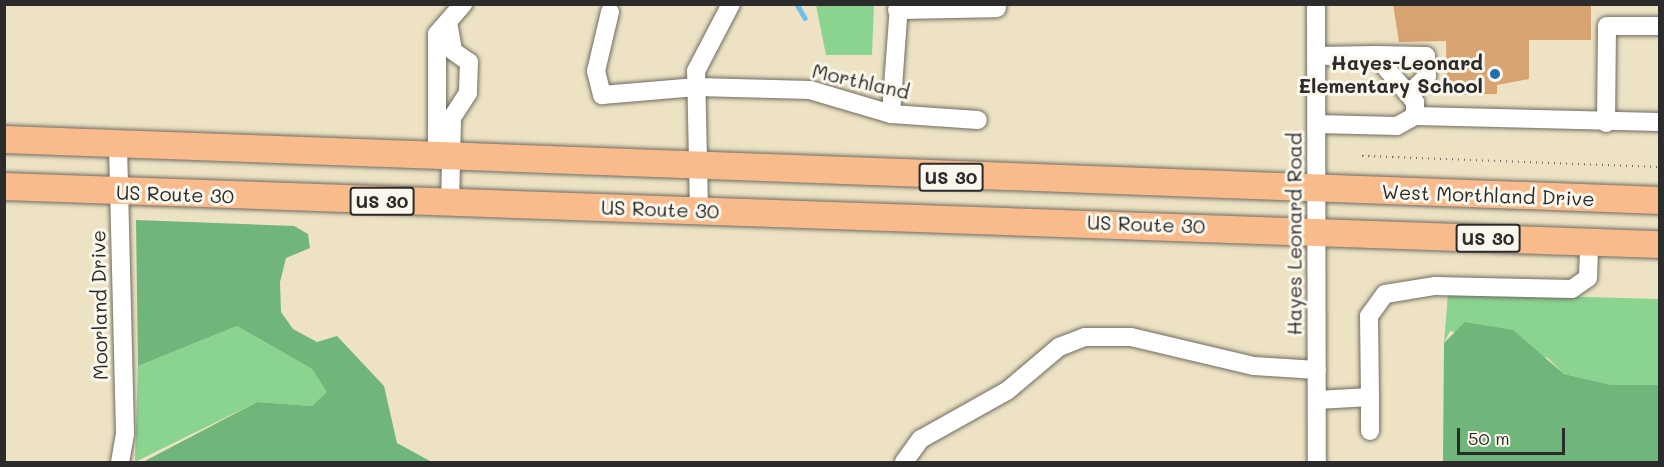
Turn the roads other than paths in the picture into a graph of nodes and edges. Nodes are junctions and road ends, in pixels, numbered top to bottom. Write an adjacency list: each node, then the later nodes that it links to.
1 (463, 4): 7 (street)
2 (731, 4): 11 (street)
3 (1316, 4): 10 (street, Hayes Leonard Road)
4 (898, 7): 5 (street); 13 (street)
5 (997, 8)
6 (610, 12): 11 (street, Morthland)
7 (448, 22): 21 (street); 21 (street)
8 (1659, 26): 17 (street)
9 (1376, 55): 10 (street); 12 (street); 12 (street)
10 (1317, 56): 18 (street, Hayes Leonard Road)
11 (697, 87): 13 (street, Morthland); 22 (street)
12 (1409, 94): 14 (street)
13 (891, 114): 15 (street, Morthland)
14 (1414, 116): 17 (street); 18 (street)
15 (978, 120)
16 (1659, 122): 17 (street)
17 (1606, 123)
18 (1317, 124): 24 (street, Hayes Leonard Road)
19 (4, 139): 20 (highway, US 30)
20 (118, 146): 21 (highway, US 30); 25 (street, Moorland Drive)
21 (444, 158): 22 (highway, US 30); 27 (street)
22 (699, 168): 24 (highway, US 30); 28 (street)
23 (4, 186): 25 (highway, US Route 30 / US 30)
24 (1317, 189): 26 (highway, West Morthland Drive / US 30); 29 (street, Hayes Leonard Road)
25 (119, 193): 27 (highway, US Route 30 / US 30); 36 (street, Moorland Drive)
26 (1659, 200)
27 (450, 203): 28 (highway, US Route 30 / US 30)
28 (699, 210): 29 (highway, US Route 30 / US 30)
29 (1317, 230): 30 (highway, US 30); 32 (street, Hayes Leonard Road)
30 (1589, 242): 31 (highway, US 30); 33 (street)
31 (1659, 244)
32 (1317, 370): 34 (street, Hayes Leonard Road); 37 (street)
33 (1370, 397): 34 (street); 35 (street)
34 (1317, 400): 38 (street, Hayes Leonard Road)
35 (1370, 431)
36 (120, 462)
37 (904, 462)
38 (1317, 462)

